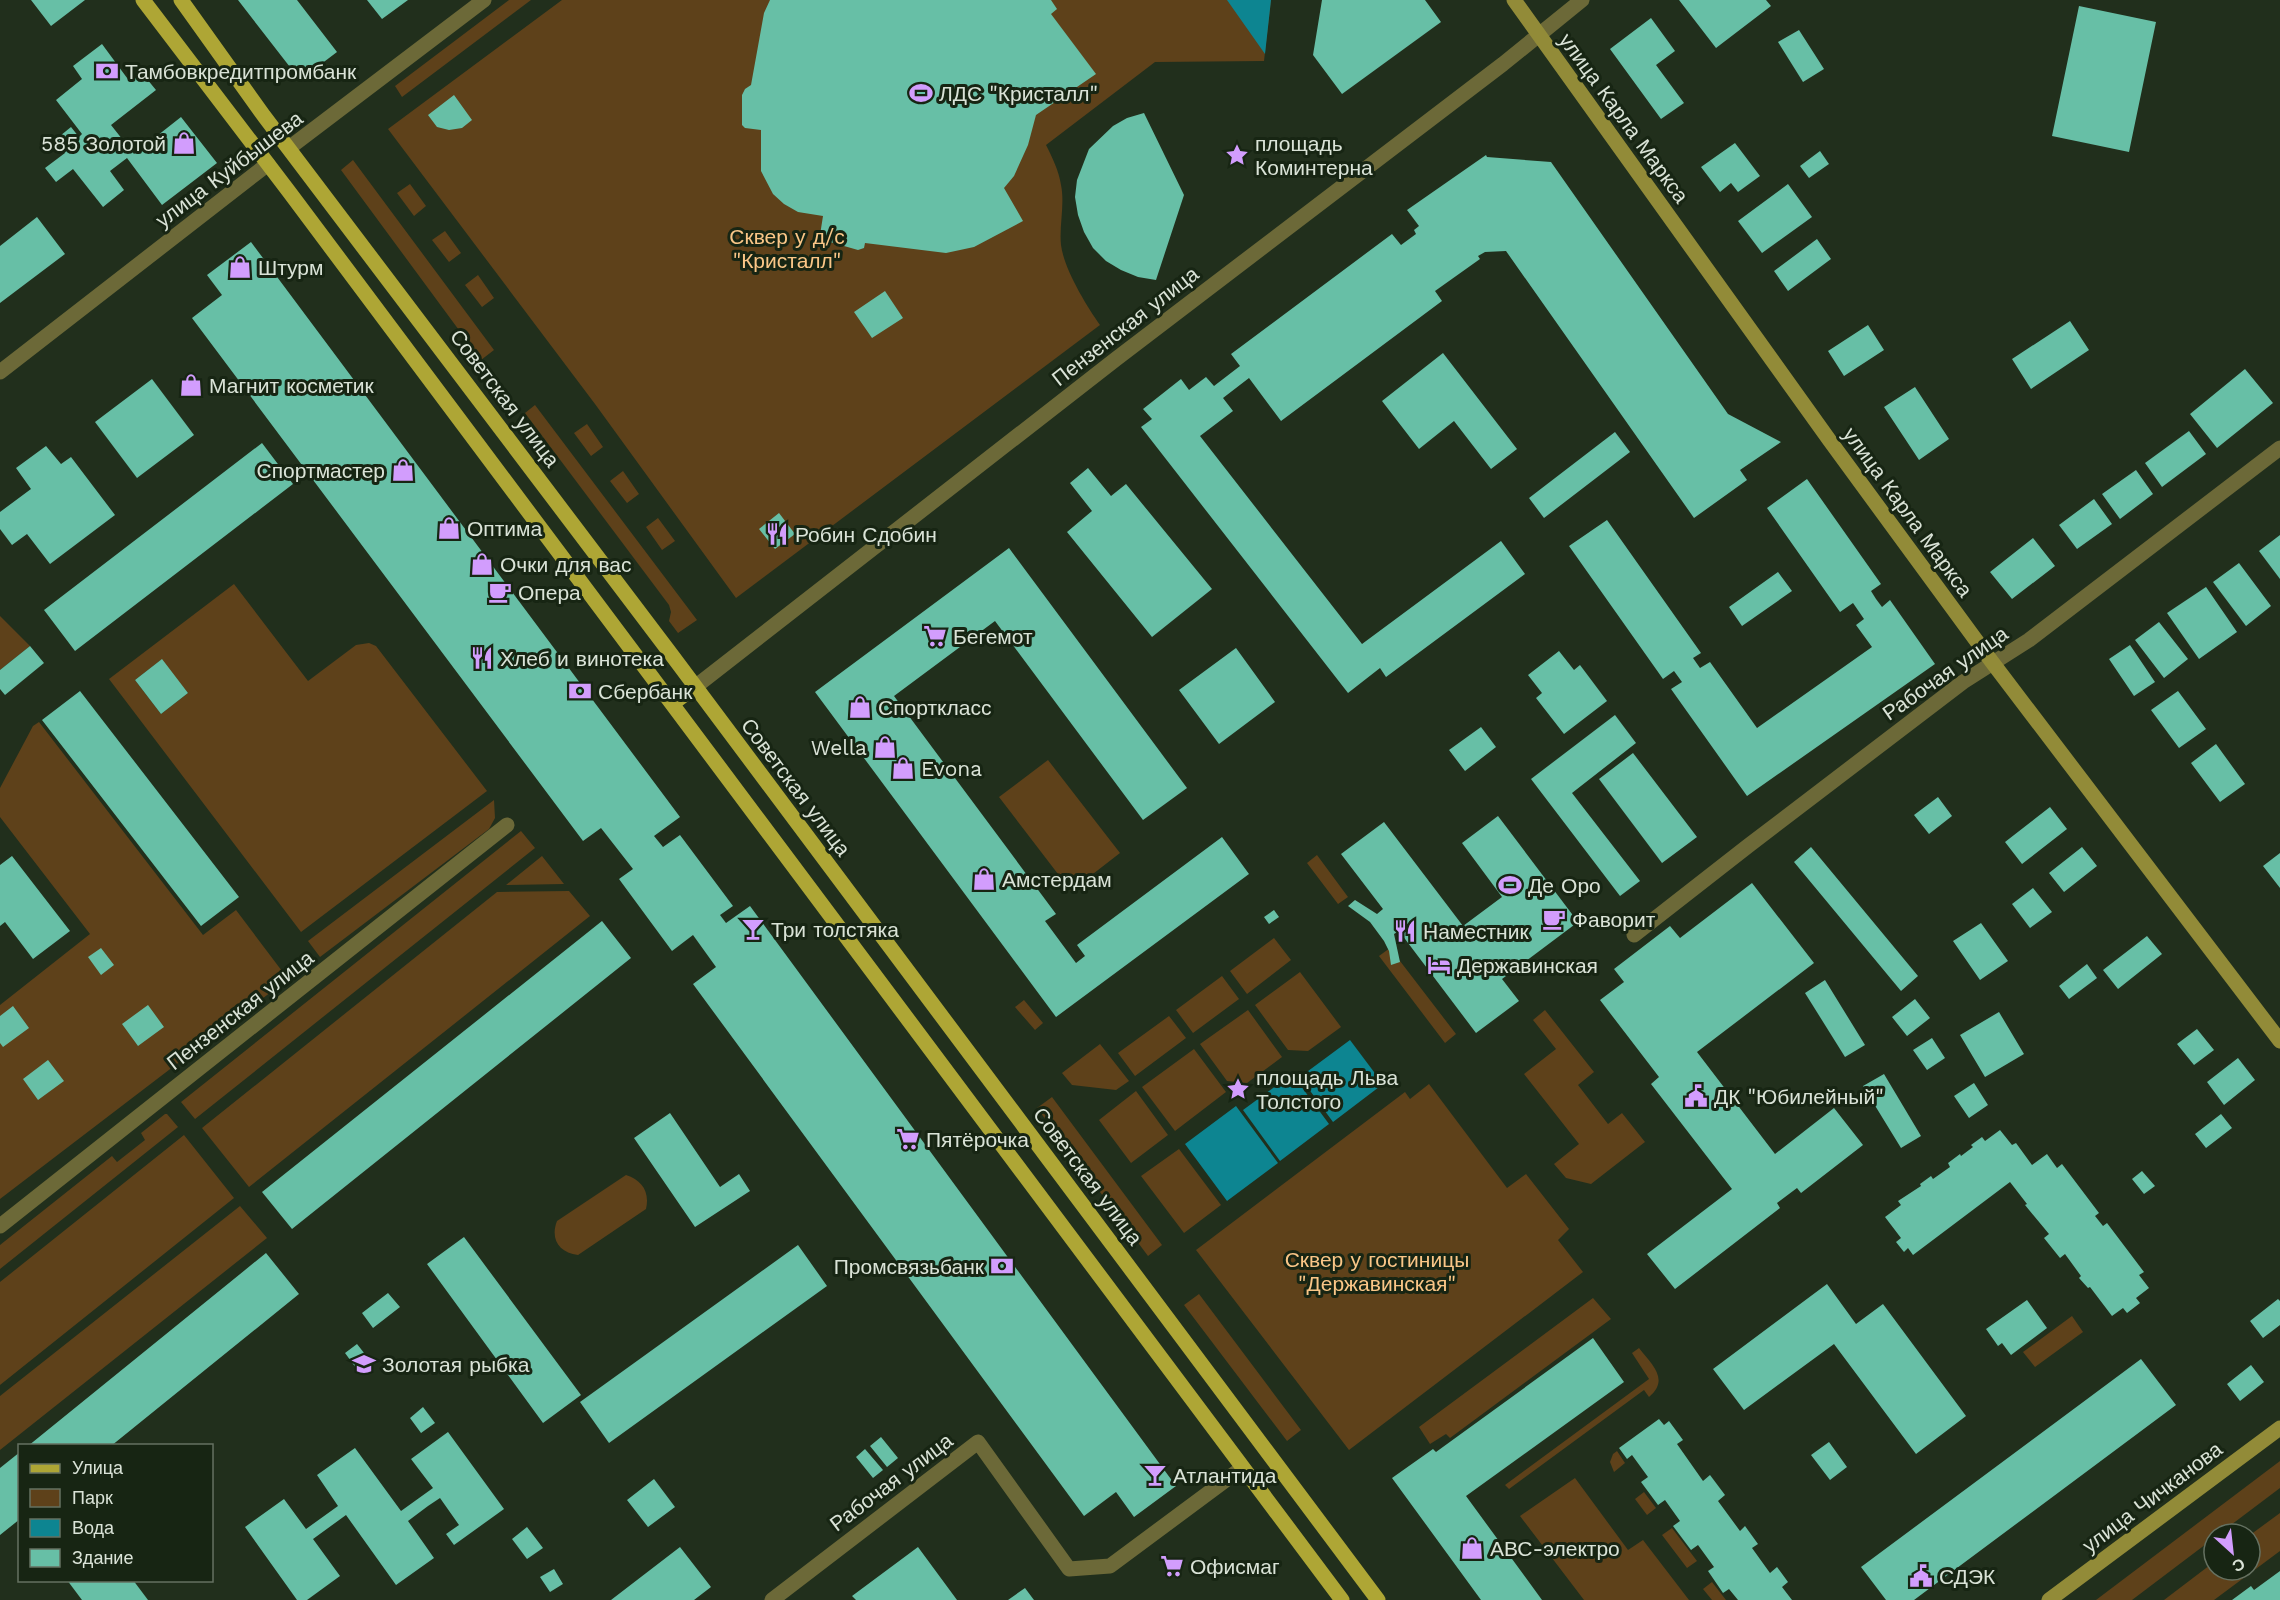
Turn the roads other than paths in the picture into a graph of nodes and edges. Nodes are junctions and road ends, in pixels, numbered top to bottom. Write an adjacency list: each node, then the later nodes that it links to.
1 (143, 0): 8 (main road)
2 (181, 0): 7 (main road, Советская улица)
3 (484, 0): 7 (street, улица Куйбышева)
4 (1514, 0): 6 (main road, улица Карла Маркса)
5 (1582, 0): 6 (street, Пензенская улица)
6 (1537, 35): 11 (main road, улица Карла Маркса); 12 (street, Пензенская улица)
7 (289, 148): 8 (main road, улица Куйбышева); 12 (main road, Советская улица)
8 (268, 164): 9 (street, улица Куйбышева); 13 (main road)
9 (0, 372)
10 (2280, 448): 11 (street, Рабочая улица)
11 (1992, 662): 15 (street, Рабочая улица); 16 (main road, улица Карла Маркса)
12 (695, 687): 13 (main road); 22 (main road, Советская улица)
13 (672, 704): 19 (main road)
14 (507, 825): 17 (street, Пензенская улица)
15 (1634, 935)
16 (2280, 1041)
17 (0, 1226)
18 (2280, 1428): 23 (main road, улица Чичканова)
19 (1242, 1468): 20 (street, Рабочая улица); 21 (main road)
20 (772, 1600)
21 (1341, 1600)
22 (1378, 1600)
23 (2049, 1600)

